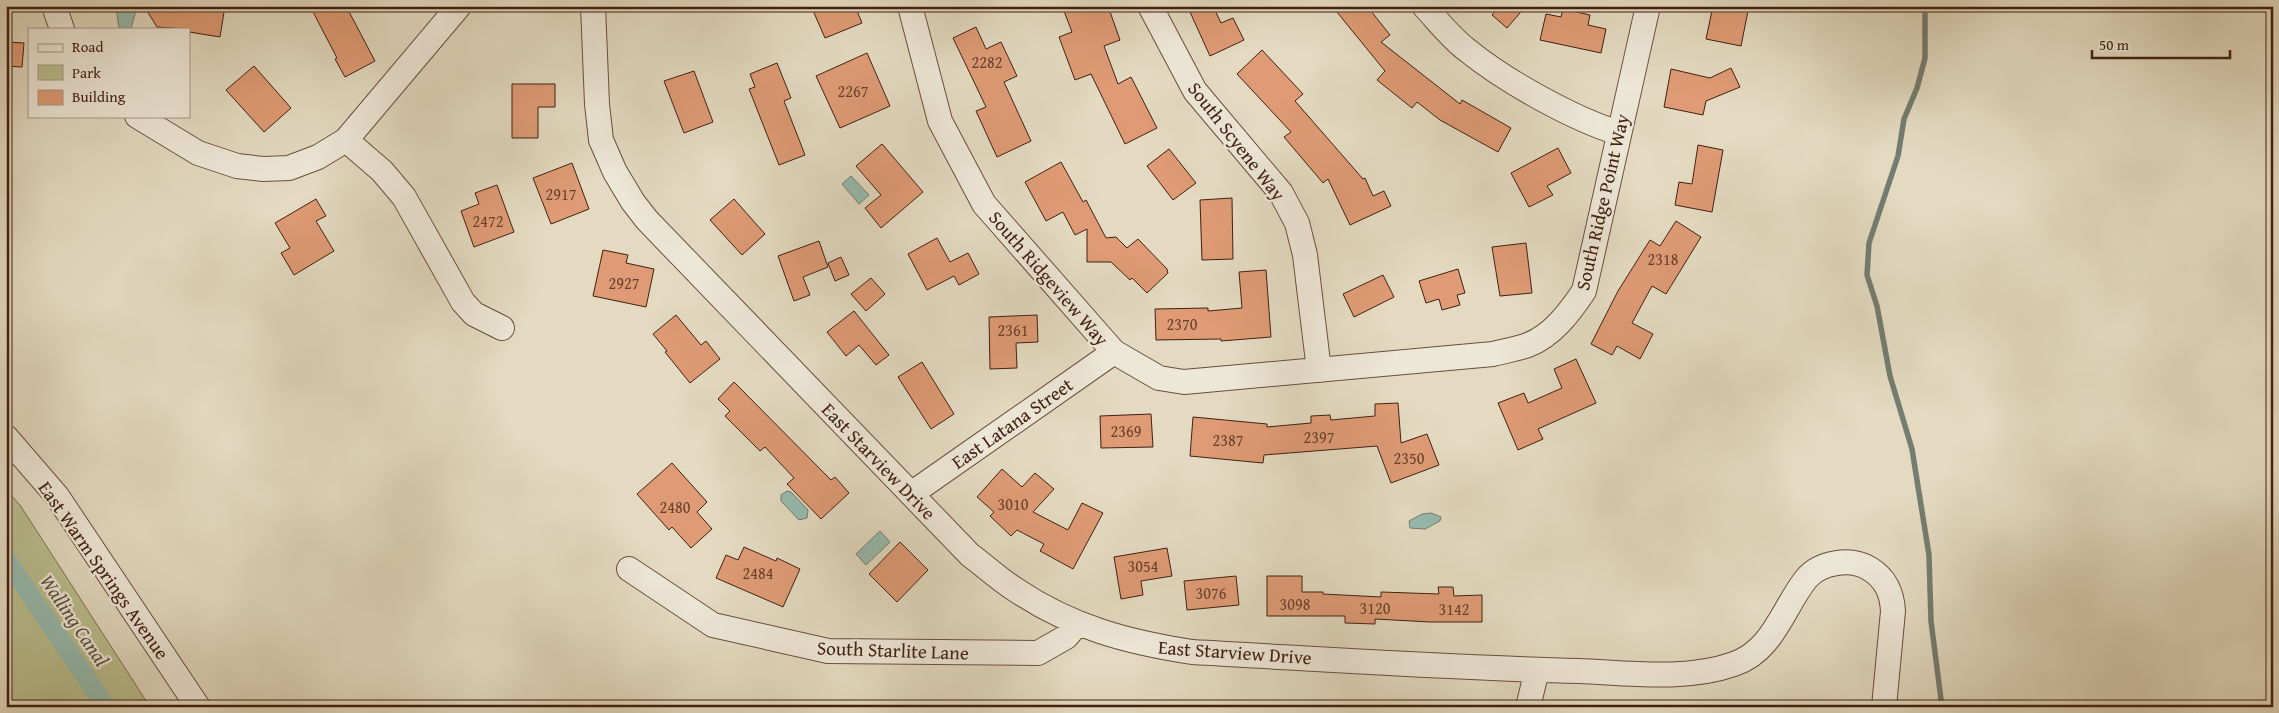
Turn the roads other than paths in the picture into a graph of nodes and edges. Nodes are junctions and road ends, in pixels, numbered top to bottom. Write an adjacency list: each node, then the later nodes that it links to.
1 (54, 6): 8 (street)
2 (459, 6): 11 (street)
3 (593, 6): 16 (street, East Starview Drive)
4 (910, 6): 13 (street, South Ridgeview Way)
5 (1150, 6): 14 (street, South Scyene Way)
6 (1424, 6): 10 (street)
7 (1648, 6): 10 (street, South Ridge Point Way)
8 (62, 28)
9 (140, 118): 11 (street)
10 (1619, 133): 14 (street, South Ridge Point Way)
11 (346, 140): 12 (street)
12 (502, 328)
13 (1114, 352): 14 (street, South Ridgeview Way); 16 (street, East Latana Street)
14 (1319, 370)
15 (6, 437): 20 (street, East Warm Springs Avenue)
16 (910, 494): 18 (street, East Starview Drive)
17 (629, 569): 18 (street, South Starlite Lane)
18 (1076, 624): 19 (street, East Starview Drive)
19 (1537, 670): 21 (street); 22 (street, East Starview Drive)
20 (198, 707)
21 (1528, 707)
22 (1884, 707)

